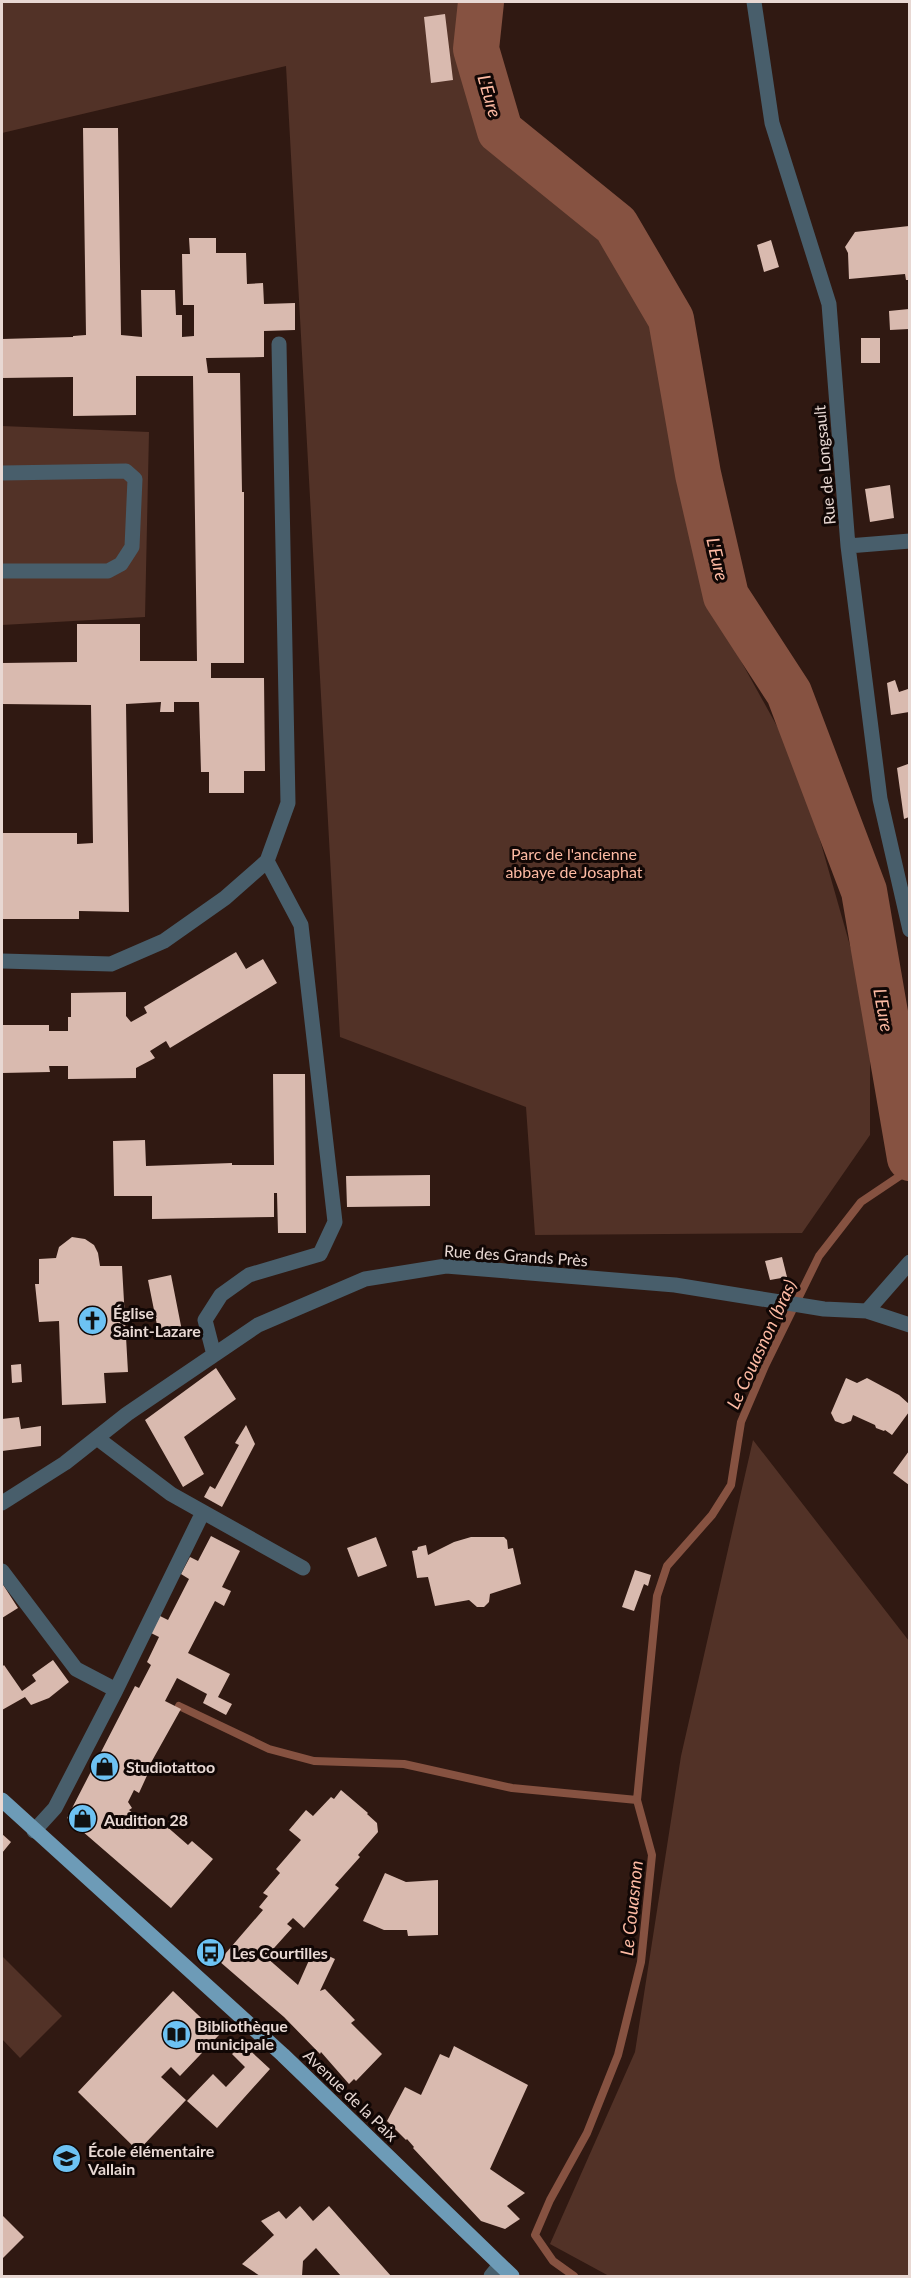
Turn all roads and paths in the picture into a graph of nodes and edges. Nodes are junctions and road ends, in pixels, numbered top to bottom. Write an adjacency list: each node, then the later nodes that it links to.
1 (753, 2): 5 (street, Rue de Longsault)
2 (279, 344): 7 (street)
3 (2, 473): 6 (street)
4 (909, 542): 5 (street)
5 (848, 546): 8 (street, Rue de Longsault)
6 (2, 571)
7 (267, 861): 9 (street); 13 (street)
8 (909, 930)
9 (2, 961)
10 (906, 1266): 11 (street)
11 (867, 1311): 12 (street, Rue des Grands Près); 13 (street, Rue des Grands Près)
12 (909, 1325)
13 (214, 1355): 14 (street, Rue des Grands Près)
14 (97, 1438): 15 (street, Rue des Grands Près); 16 (street)
15 (2, 1503)
16 (203, 1512): 17 (street); 19 (street)
17 (303, 1568)
18 (2, 1571): 19 (street)
19 (116, 1690): 21 (street)
20 (2, 1800): 21 (main road, Avenue de la Paix)
21 (34, 1831): 22 (main road, Avenue de la Paix)
22 (496, 2271): 23 (main road, Avenue de la Paix)
23 (512, 2277)

